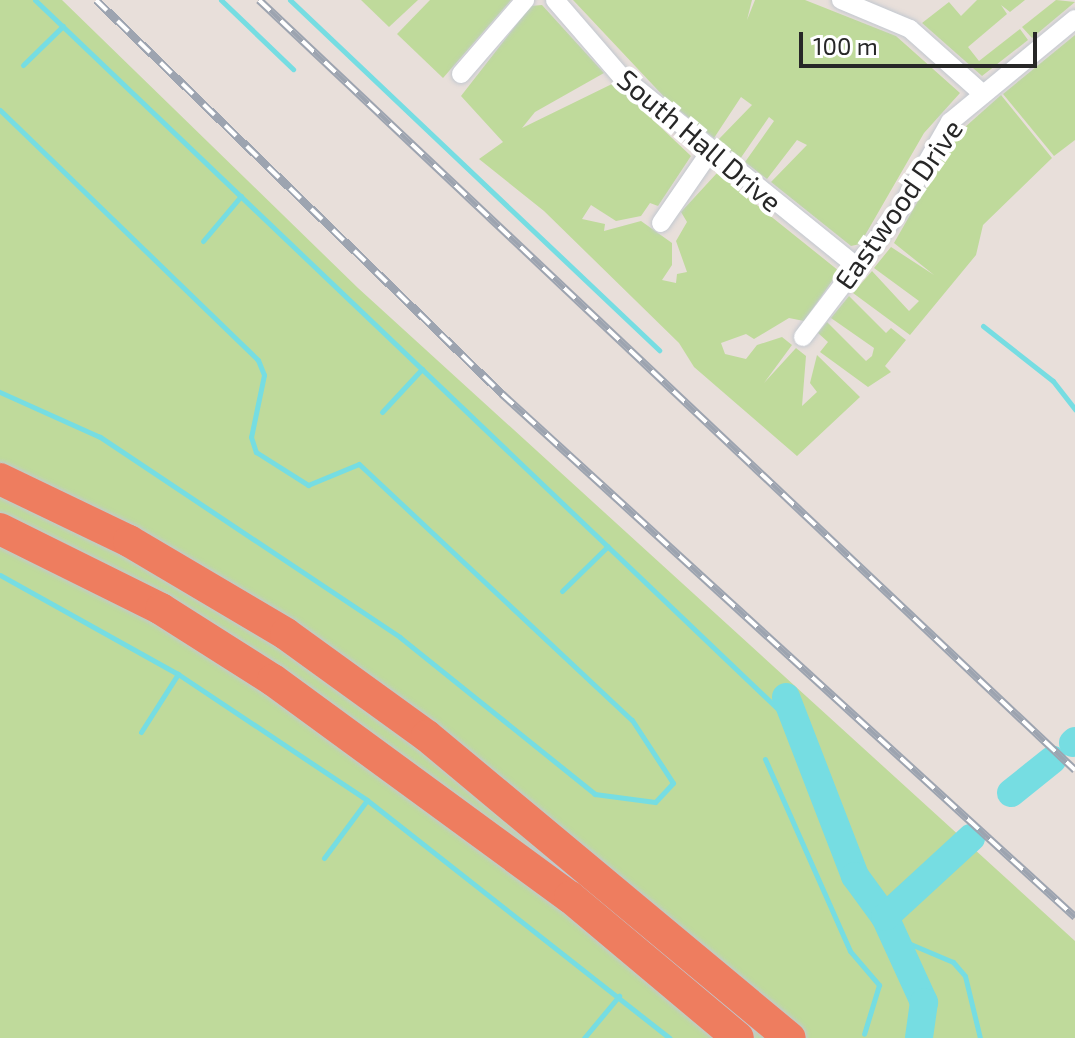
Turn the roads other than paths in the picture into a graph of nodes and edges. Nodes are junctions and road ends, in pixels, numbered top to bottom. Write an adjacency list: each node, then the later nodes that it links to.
1 (525, 0): 5 (street)
2 (555, 0): 7 (street, South Hall Drive)
3 (841, 0): 6 (street)
4 (1075, 19): 6 (street, Eastwood Drive)
5 (461, 74)
6 (983, 94): 9 (street, Eastwood Drive)
7 (710, 152): 8 (street); 9 (street, South Hall Drive)
8 (661, 223)
9 (858, 268): 10 (street, Eastwood Drive)
10 (803, 337)
11 (0, 479): 14 (highway)
12 (0, 529): 13 (highway)
13 (738, 1038)
14 (790, 1038)

